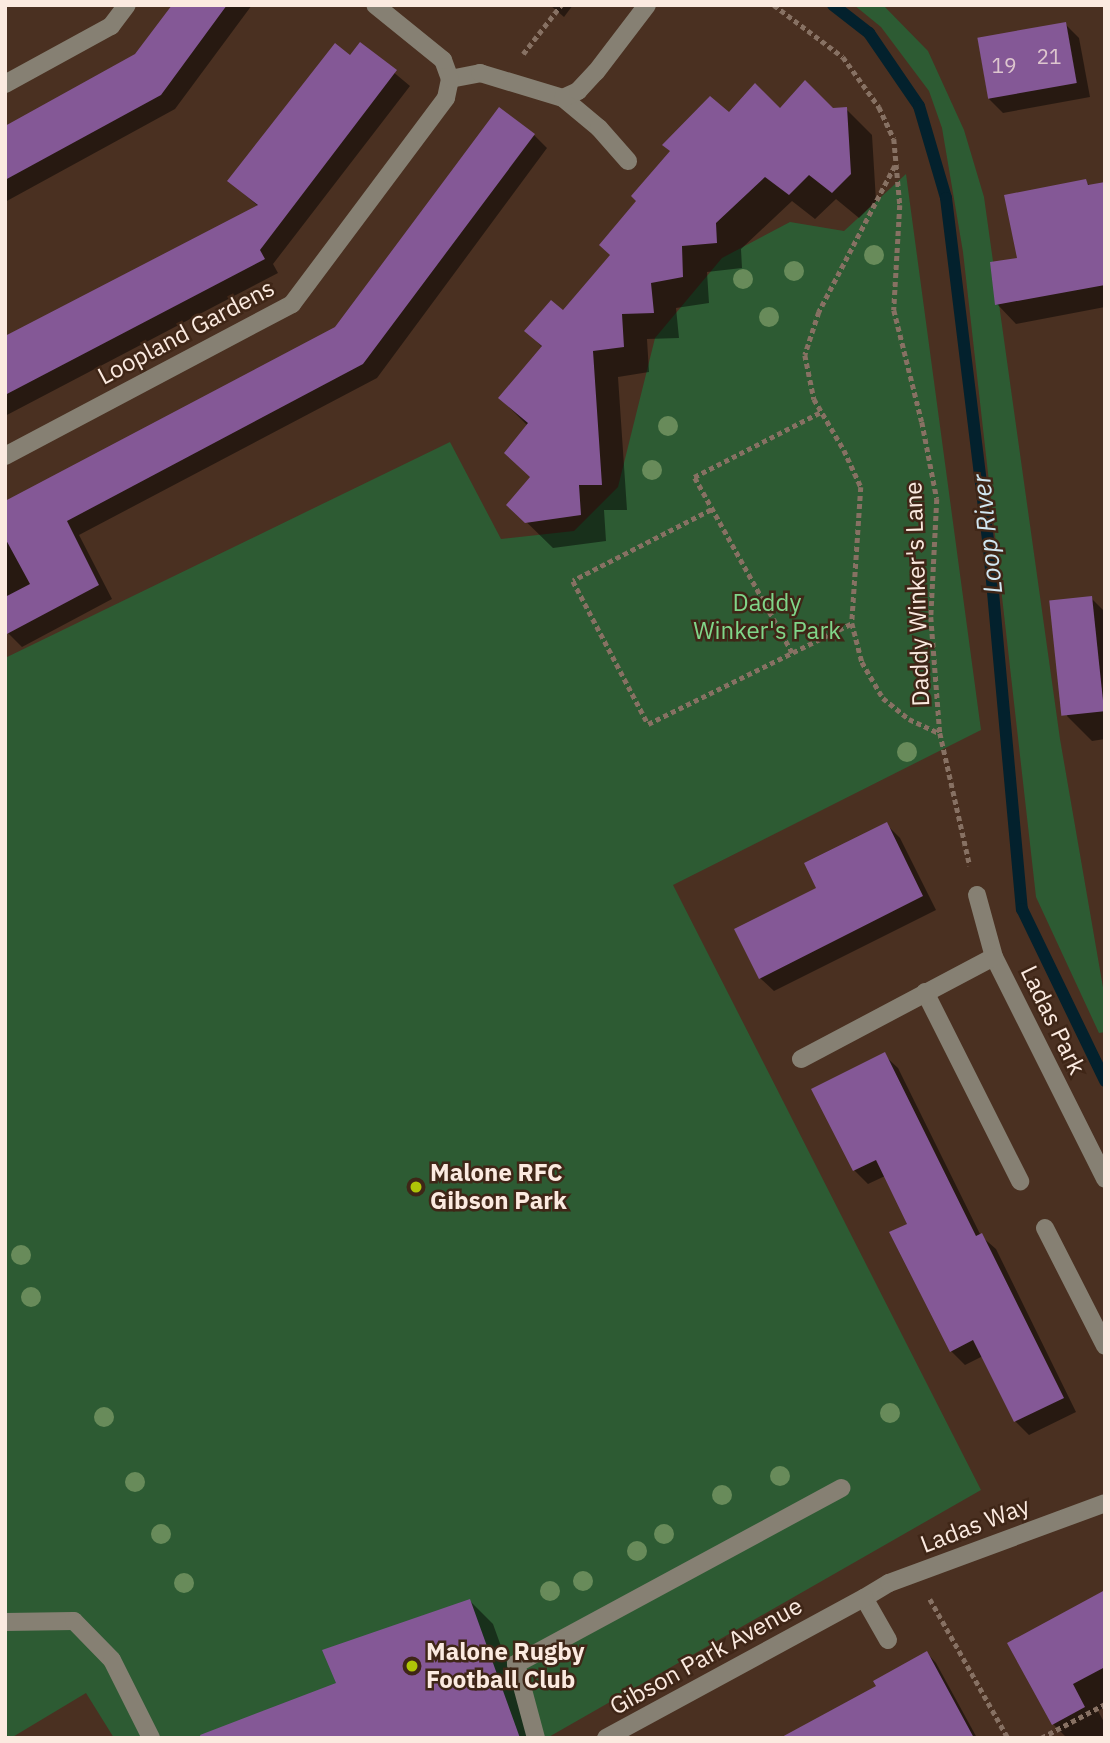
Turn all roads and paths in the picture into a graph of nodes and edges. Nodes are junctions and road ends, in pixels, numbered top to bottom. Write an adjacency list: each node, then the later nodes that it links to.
1 (127, 5): 8 (street)
2 (375, 5): 6 (street)
3 (561, 5): 7 (path)
4 (646, 5): 9 (street)
5 (774, 5): 11 (path, Daddy Winker's Lane)
6 (450, 79): 7 (street); 13 (street, Loopland Gardens)
7 (503, 79): 9 (street)
8 (5, 84)
9 (563, 99): 10 (street)
10 (628, 161)
11 (895, 166): 12 (path); 17 (path, Daddy Winker's Lane)
12 (821, 412): 14 (path); 15 (path)
13 (5, 456)
14 (711, 510): 16 (path); 16 (path)
15 (852, 623): 16 (path); 17 (path)
16 (792, 653)
17 (940, 733): 18 (path, Daddy Winker's Lane)
18 (977, 895): 19 (street, Ladas Park)
19 (994, 957): 20 (street, Ladas Park); 22 (street, Ladas Park)
20 (925, 992): 21 (street, Ladas Park); 23 (street)
21 (801, 1059)
22 (1105, 1179)
23 (1020, 1181)
24 (1045, 1228): 25 (street)
25 (1097, 1312): 26 (street)
26 (1105, 1346)
27 (842, 1488): 36 (street)
28 (1105, 1503): 29 (street, Ladas Way)
29 (917, 1573): 30 (street, Ladas Way); 38 (path)
30 (864, 1598): 31 (street, Ladas Way); 33 (street)
31 (829, 1617): 37 (street, Gibson Park Avenue)
32 (5, 1622): 35 (street)
33 (888, 1640)
34 (1105, 1704): 39 (path)
35 (151, 1738)
36 (537, 1738)
37 (606, 1738)
38 (1008, 1738)
39 (1041, 1738)

